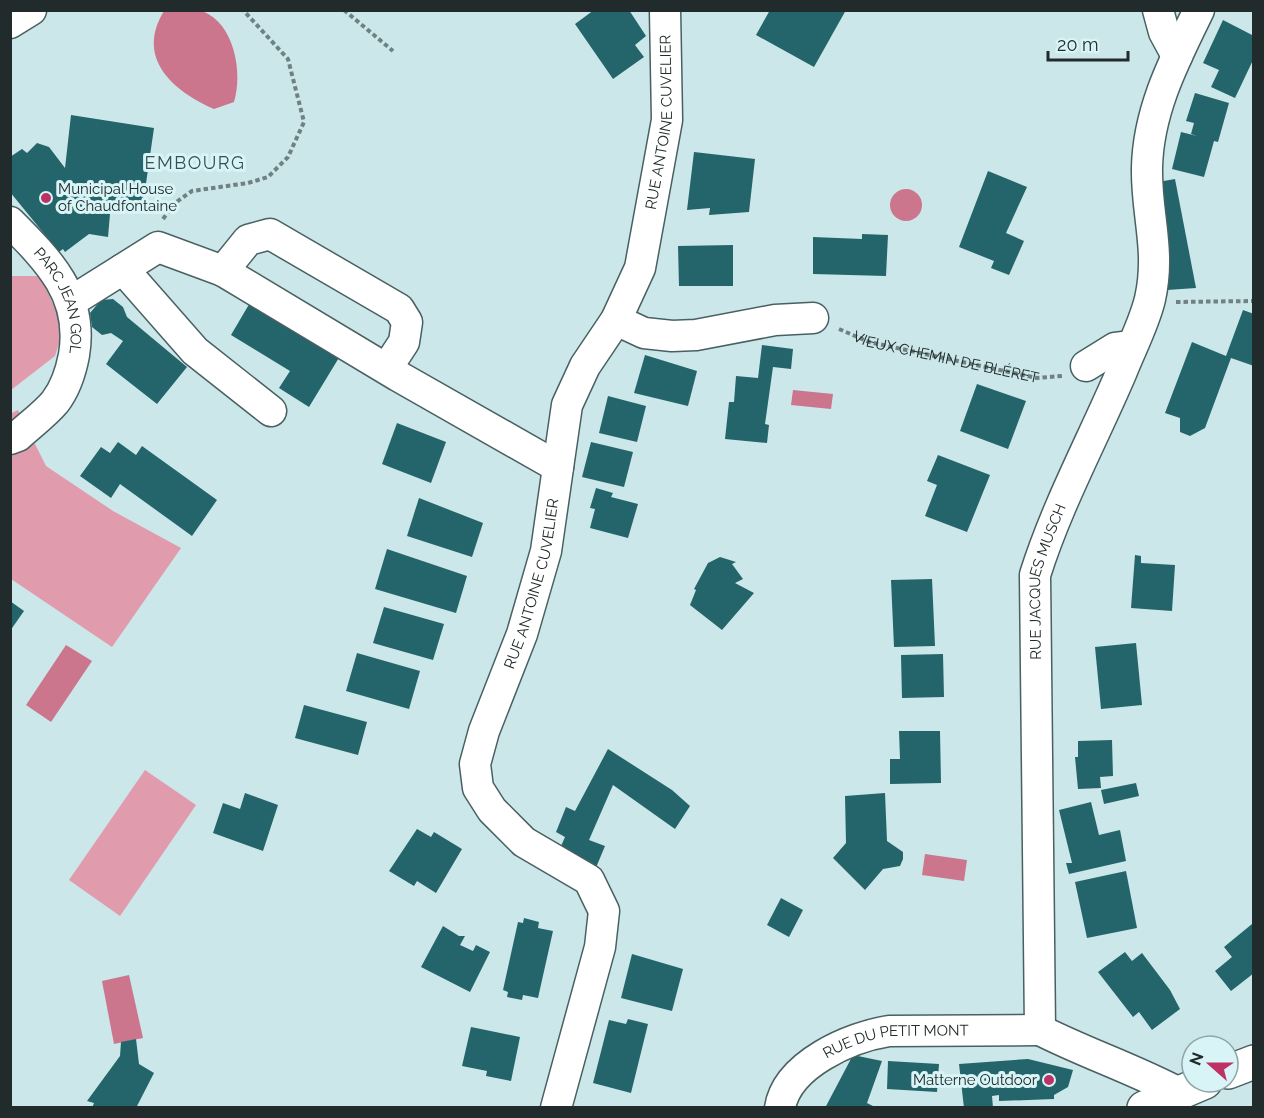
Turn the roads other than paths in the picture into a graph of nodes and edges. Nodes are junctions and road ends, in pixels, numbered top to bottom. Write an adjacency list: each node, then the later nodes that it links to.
1 (31, 10): 5 (street)
2 (665, 10): 12 (street, RUE ANTOINE CUVELIER)
3 (1158, 10): 6 (street)
4 (1199, 10): 6 (street, RUE JACQUES MUSCH)
5 (10, 23)
6 (1177, 56): 13 (street, RUE JACQUES MUSCH)
7 (10, 222): 10 (street, PARC JEAN GOL)
8 (123, 268): 9 (street); 10 (street); 16 (street)
9 (223, 271): 15 (street); 15 (street)
10 (72, 301): 17 (street, PARC JEAN GOL)
11 (813, 318): 12 (street)
12 (616, 320): 18 (street, RUE ANTOINE CUVELIER)
13 (1132, 346): 14 (street); 19 (street, RUE JACQUES MUSCH)
14 (1086, 366)
15 (387, 368): 18 (street)
16 (272, 411)
17 (10, 439)
18 (558, 467): 22 (street, RUE ANTOINE CUVELIER)
19 (1040, 1030): 20 (street); 23 (street, RUE DU PETIT MONT)
20 (1180, 1084)
21 (1180, 1092): 24 (main road)
22 (556, 1107)
23 (780, 1107)
24 (1144, 1107)

